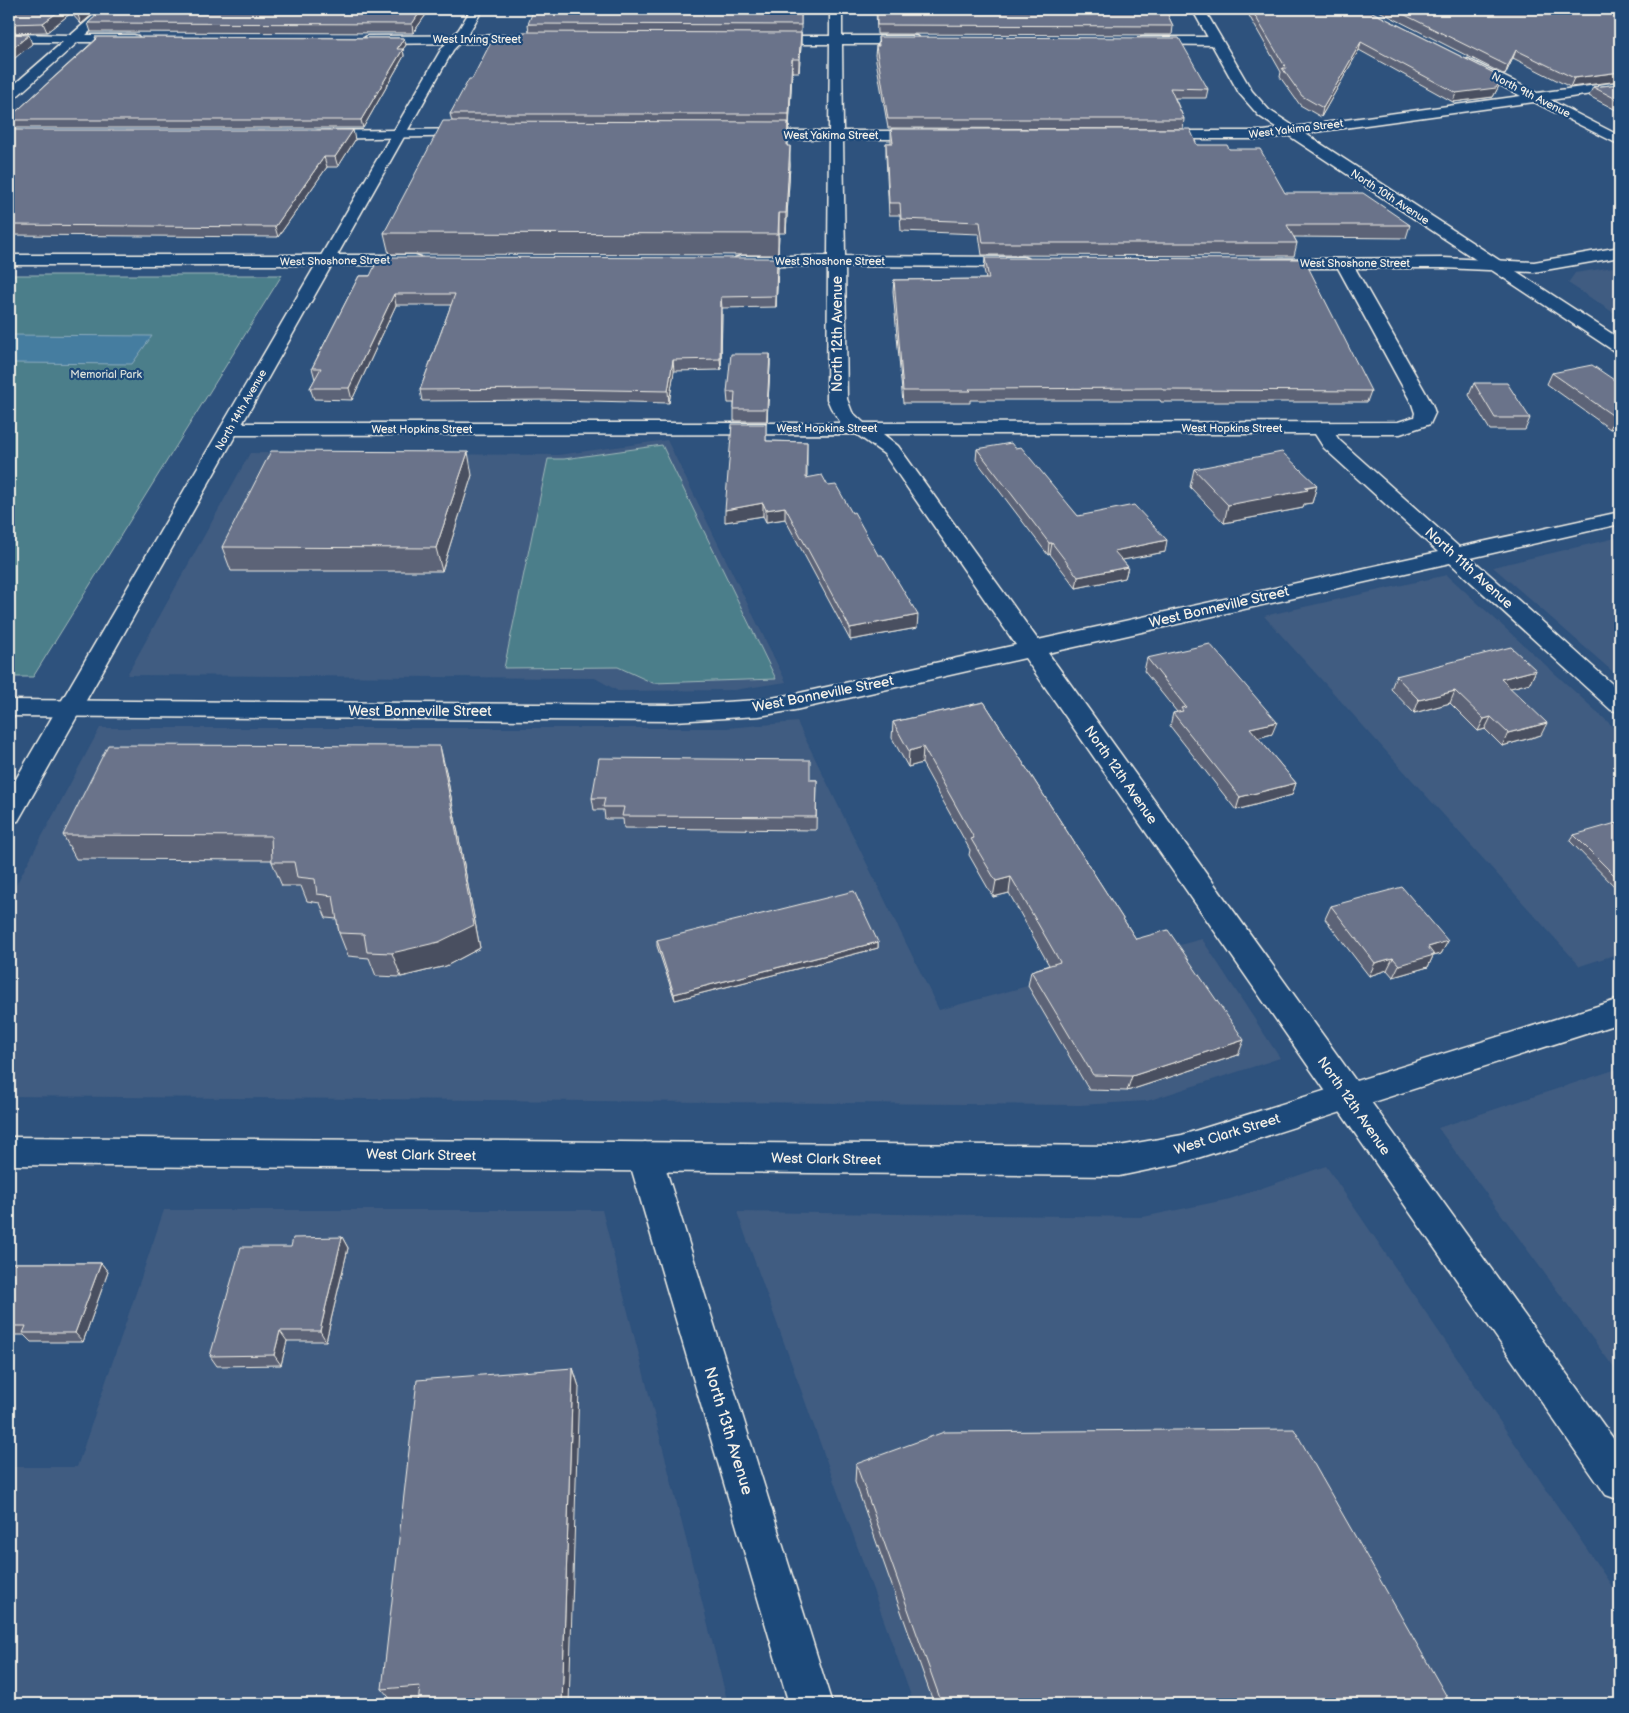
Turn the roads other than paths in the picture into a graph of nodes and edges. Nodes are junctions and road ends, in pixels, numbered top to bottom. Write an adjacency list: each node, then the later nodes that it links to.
1 (108, 9): 6 (street)
2 (477, 9): 10 (street, North 14th Avenue)
3 (836, 9): 12 (street, North 12th Avenue)
4 (1198, 9): 15 (street, North 10th Avenue)
5 (9, 38): 6 (street)
6 (74, 39): 7 (street); 18 (street)
7 (144, 39)
8 (567, 39): 10 (street, West Irving Street)
9 (357, 40): 10 (street, West Irving Street)
10 (457, 40): 23 (street, North 14th Avenue)
11 (754, 40): 12 (street)
12 (836, 40): 13 (street); 25 (street, North 12th Avenue)
13 (931, 40)
14 (1131, 41): 15 (street)
15 (1216, 41): 20 (street, North 10th Avenue)
16 (1455, 56): 19 (street, North 9th Avenue)
17 (1620, 86): 19 (street, West Yakima Street)
18 (9, 96)
19 (1535, 98): 20 (street, West Yakima Street); 28 (street, North 9th Avenue)
20 (1290, 131): 27 (street, West Yakima Street); 38 (street, North 10th Avenue)
21 (488, 134): 23 (street)
22 (304, 135): 23 (street)
23 (399, 135): 32 (street, North 14th Avenue)
24 (732, 135): 25 (street, West Yakima Street)
25 (836, 135): 26 (street, West Yakima Street); 34 (street, North 12th Avenue)
26 (944, 135)
27 (1140, 135)
28 (1620, 141)
29 (1620, 252): 38 (street, West Shoshone Street)
30 (9, 260): 32 (street, West Shoshone Street)
31 (426, 260): 32 (street, West Shoshone Street)
32 (326, 261): 42 (street, North 14th Avenue)
33 (722, 261): 34 (street, West Shoshone Street)
34 (837, 261): 35 (street, West Shoshone Street); 40 (street, North 12th Avenue)
35 (1037, 262)
36 (1255, 263): 37 (street, West Shoshone Street)
37 (1344, 263): 38 (street, West Shoshone Street); 41 (street, West Hopkins Street)
38 (1495, 265): 39 (street, North 10th Avenue)
39 (1620, 347)
40 (859, 428): 41 (street, West Hopkins Street); 42 (street, West Hopkins Street); 45 (street, North 12th Avenue)
41 (1321, 428): 44 (street, North 11th Avenue)
42 (230, 429): 48 (street, North 14th Avenue)
43 (1620, 518): 44 (street, West Bonneville Street)
44 (1454, 555): 45 (street, West Bonneville Street); 46 (street, North 11th Avenue)
45 (1032, 649): 48 (street, West Bonneville Street); 51 (street, North 12th Avenue)
46 (1620, 704)
47 (9, 708): 48 (street, West Bonneville Street)
48 (69, 708): 49 (street, North 14th Avenue)
49 (9, 814)
50 (1620, 1011): 51 (street, West Clark Street)
51 (1348, 1097): 53 (street, West Clark Street); 54 (street, North 12th Avenue)
52 (9, 1151): 53 (street, West Clark Street)
53 (645, 1157): 55 (street, North 13th Avenue)
54 (1620, 1481)
55 (811, 1704)

